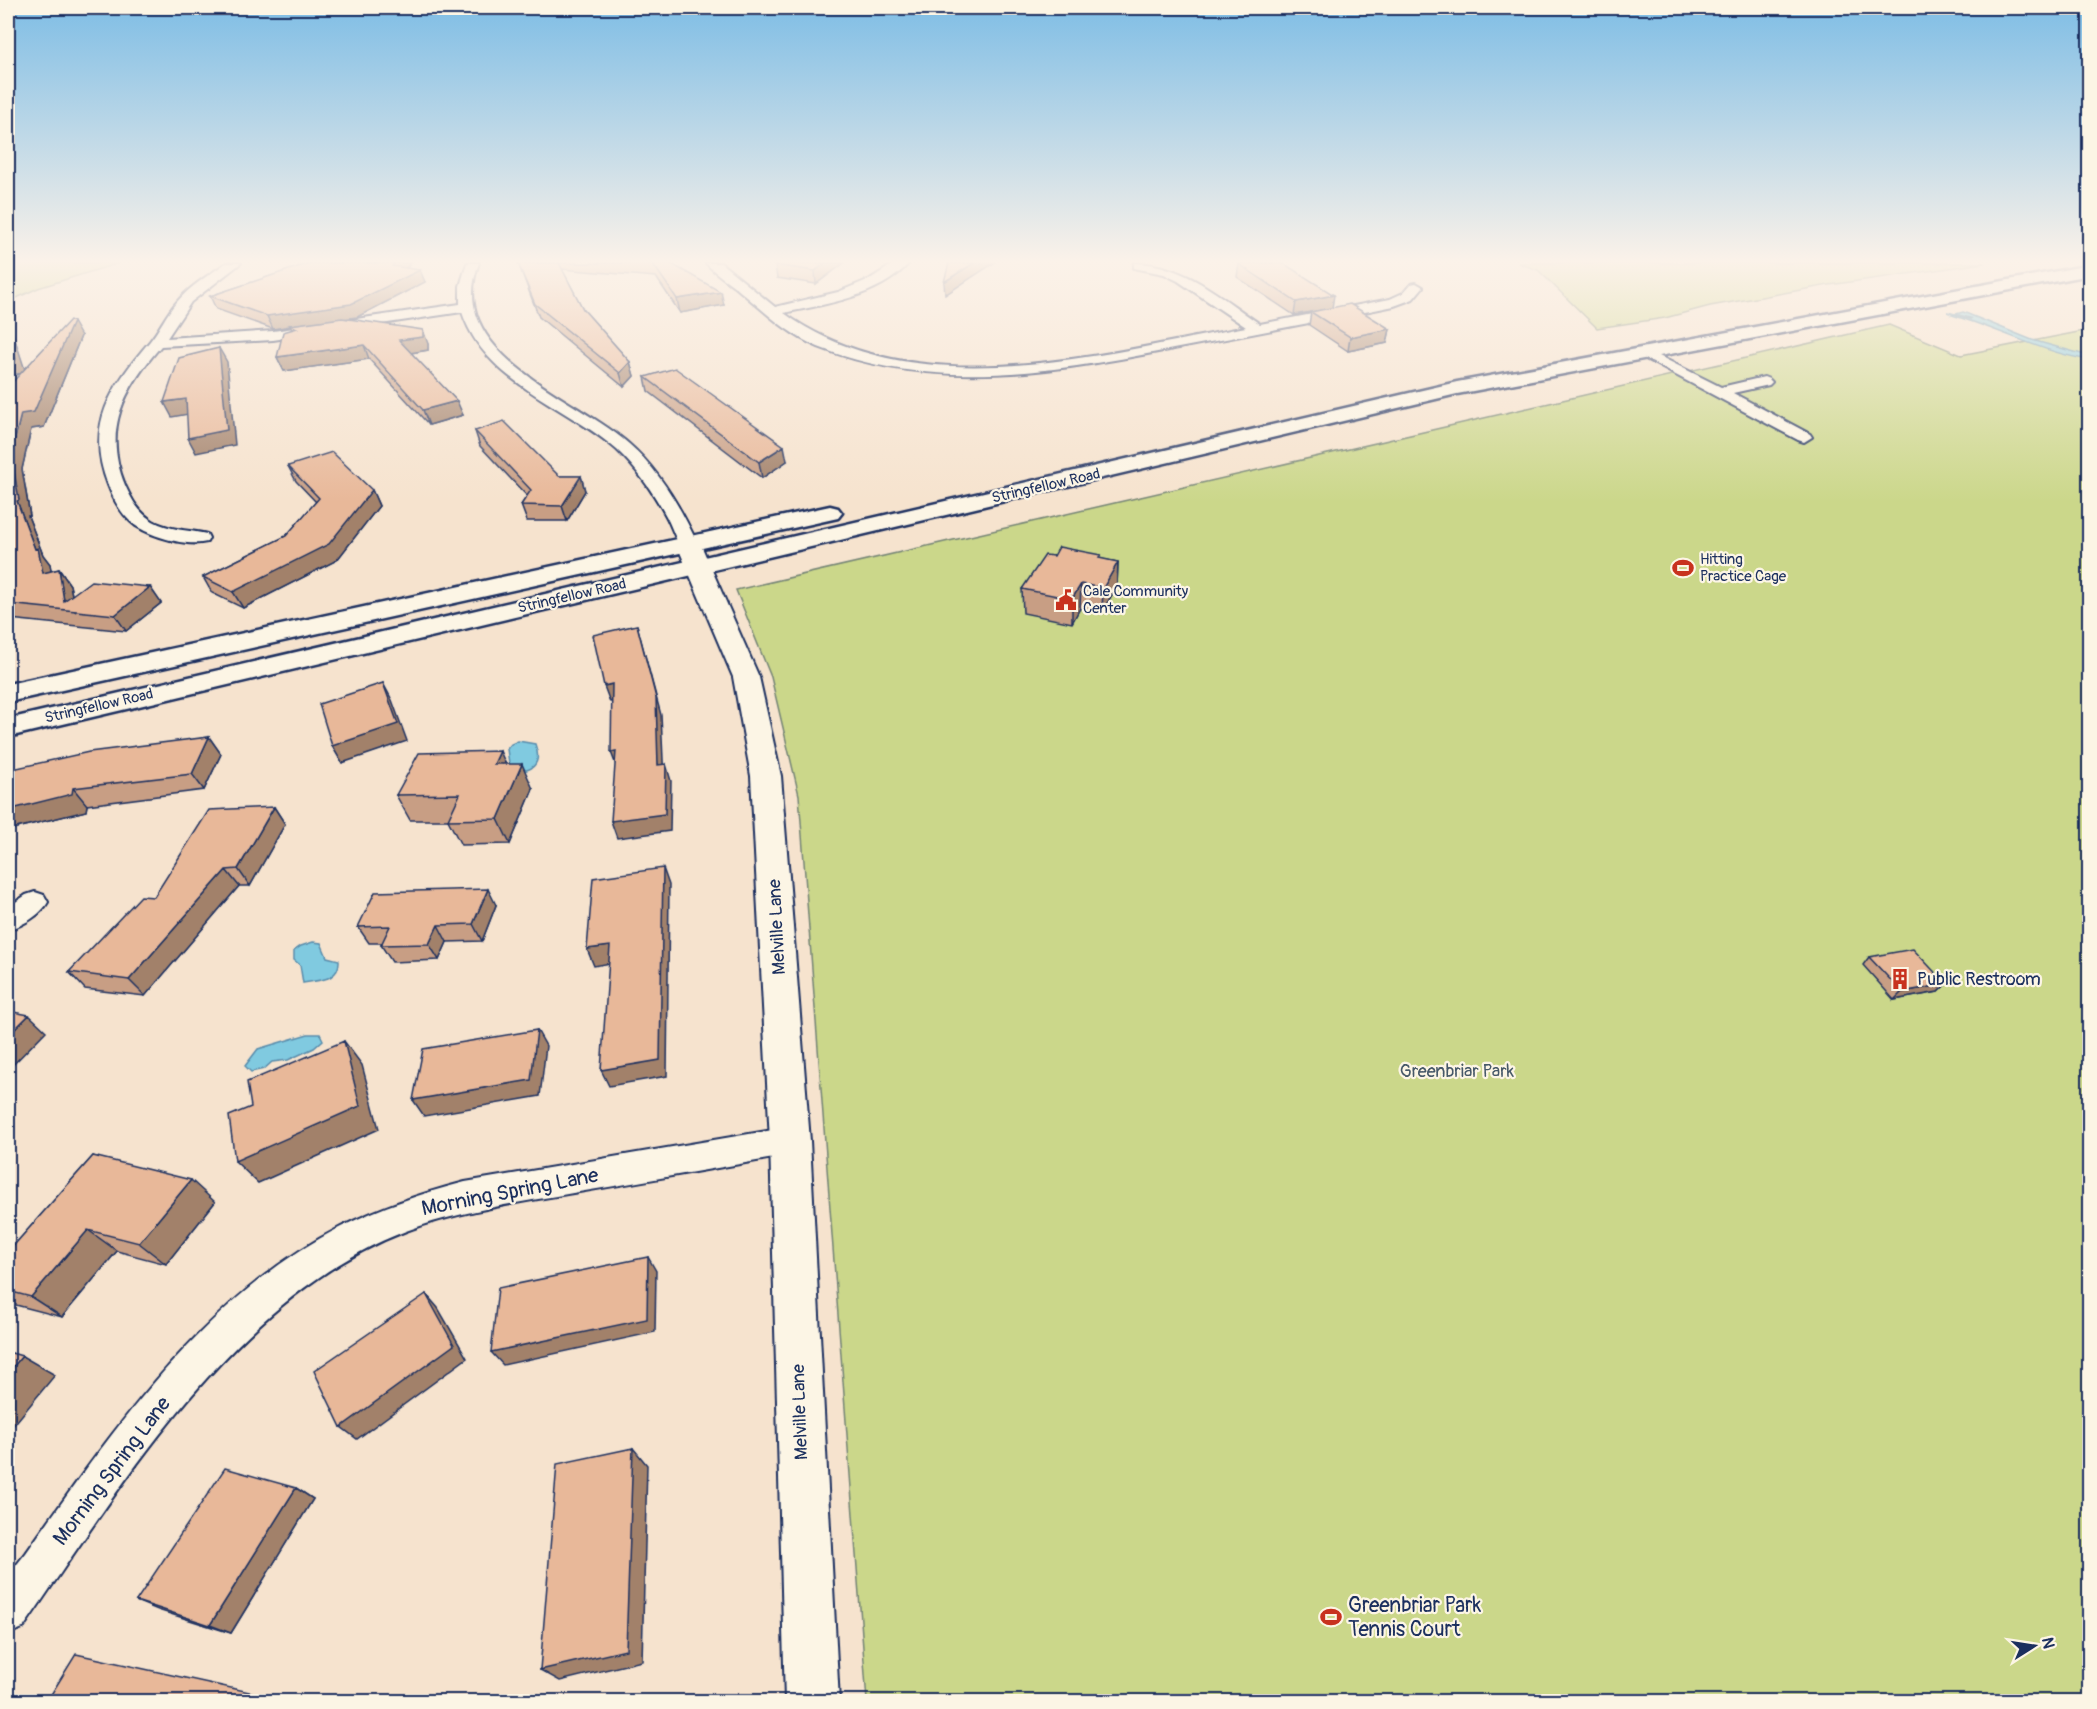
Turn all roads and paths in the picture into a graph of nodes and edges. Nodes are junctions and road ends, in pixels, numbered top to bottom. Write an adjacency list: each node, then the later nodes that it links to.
1 (156, 343): 13 (street)
2 (484, 343): 14 (street, Melville Lane)
3 (824, 343): 4 (street)
4 (1185, 343)
5 (1595, 343): 11 (main road, Stringfellow Road)
6 (1693, 343): 7 (main road, Stringfellow Road)
7 (1643, 352): 9 (street); 14 (main road, Stringfellow Road)
8 (1764, 382): 9 (street)
9 (1719, 392): 10 (street)
10 (1804, 437)
11 (1010, 472)
12 (847, 509): 14 (main road, Stringfellow Road)
13 (200, 538)
14 (694, 556): 15 (main road, Stringfellow Road); 16 (main road, Stringfellow Road); 19 (street, Melville Lane)
15 (8, 693)
16 (8, 728)
17 (35, 902): 18 (street)
18 (8, 920)
19 (790, 1142): 20 (street, Morning Spring Lane); 21 (street, Melville Lane)
20 (8, 1613)
21 (812, 1701)

